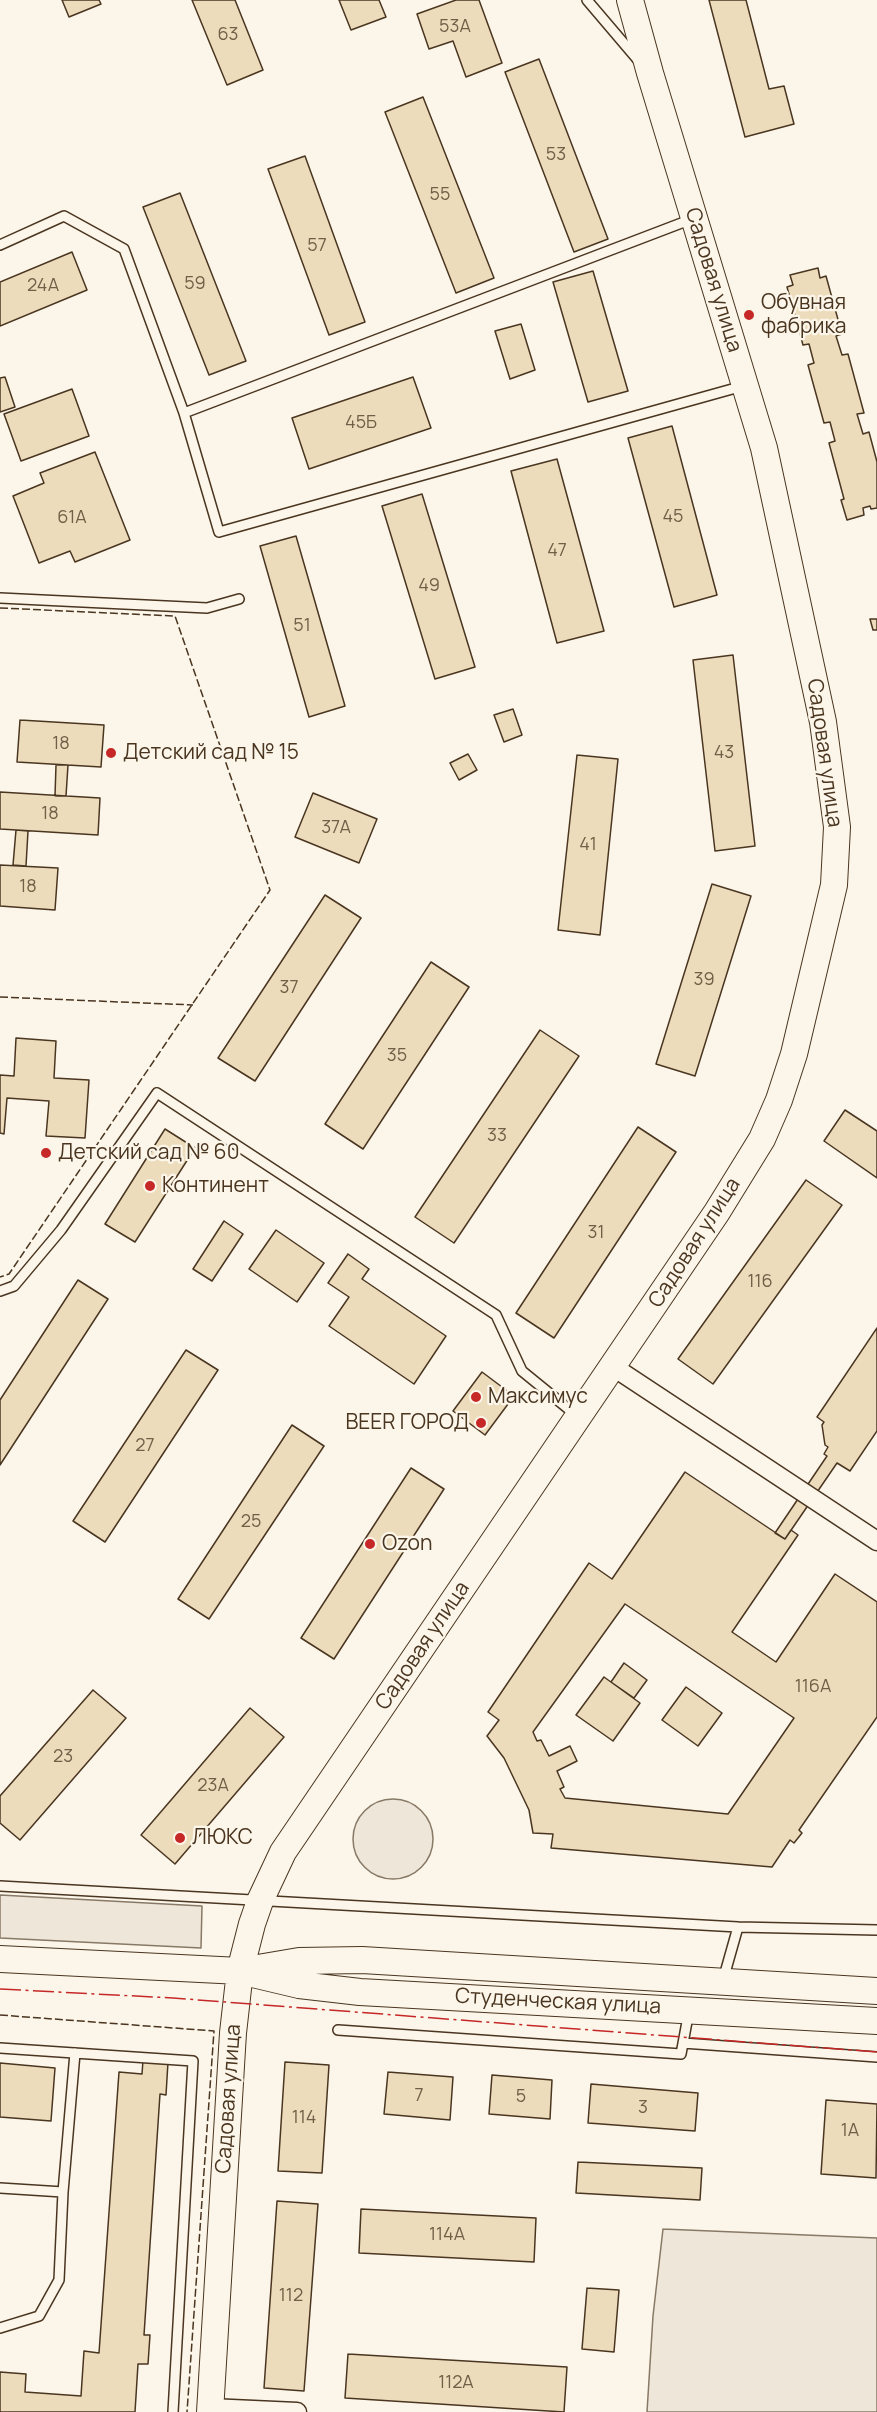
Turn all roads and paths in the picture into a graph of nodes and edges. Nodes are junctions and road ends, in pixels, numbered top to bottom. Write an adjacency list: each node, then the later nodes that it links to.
1 (587, 0): 3 (lane)
2 (630, 0): 3 (main road, Садовая улица)
3 (650, 74): 4 (main road, Садовая улица)
4 (694, 218): 6 (main road, Садовая улица); 7 (lane)
5 (0, 245): 7 (lane)
6 (745, 385): 7 (lane); 11 (main road, Садовая улица)
7 (184, 413)
8 (0, 598): 9 (lane)
9 (239, 599)
10 (0, 1291): 12 (lane)
11 (612, 1366): 12 (main road, Садовая улица); 13 (street)
12 (578, 1417): 15 (main road, Садовая улица)
13 (877, 1541)
14 (0, 1886): 15 (lane)
15 (260, 1901): 16 (lane); 19 (main road, Садовая улица)
16 (738, 1927): 17 (lane); 20 (lane)
17 (877, 1930)
18 (0, 1959): 19 (main road, Студенческая улица)
19 (240, 1971): 20 (main road, Студенческая улица); 22 (main road, Студенческая улица); 32 (main road, Садовая улица)
20 (723, 1982): 21 (main road, Студенческая улица)
21 (877, 1991)
22 (690, 2009): 23 (main road, Студенческая улица); 25 (lane)
23 (877, 2021)
24 (338, 2030): 25 (lane)
25 (683, 2043): 28 (lane)
26 (0, 2048): 27 (lane)
27 (75, 2053): 30 (lane); 33 (lane)
28 (877, 2056)
29 (0, 2188): 30 (lane)
30 (63, 2192): 31 (lane)
31 (0, 2328)
32 (210, 2410): 34 (street, Садовая улица)
33 (173, 2412)
34 (297, 2412)

